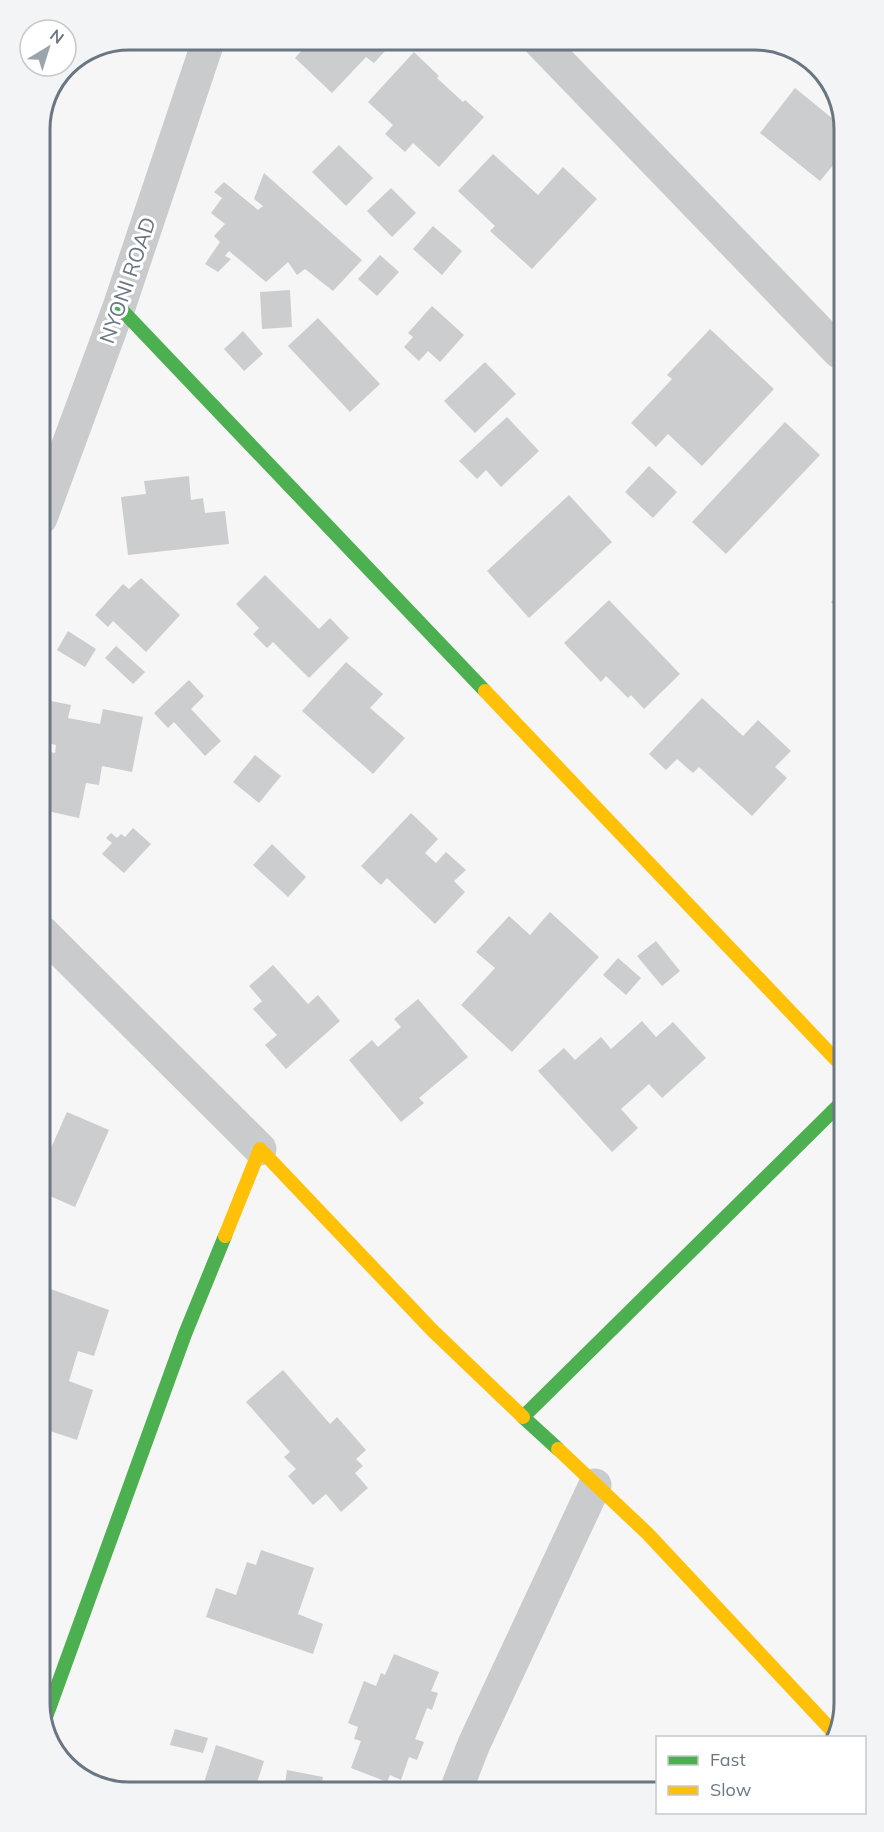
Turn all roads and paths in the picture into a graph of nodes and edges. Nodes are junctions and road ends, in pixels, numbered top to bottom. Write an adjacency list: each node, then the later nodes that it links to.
1 (205, 50): 3 (street, NYONI ROAD)
2 (548, 50): 4 (street)
3 (119, 307): 5 (street, NYONI ROAD); 7 (street)
4 (834, 347)
5 (50, 494)
6 (50, 940): 9 (street)
7 (834, 1058)
8 (834, 1110): 10 (street)
9 (260, 1149): 10 (street); 12 (street)
10 (523, 1417): 11 (street)
11 (595, 1485): 13 (street); 14 (street)
12 (50, 1706)
13 (830, 1729)
14 (459, 1782)

